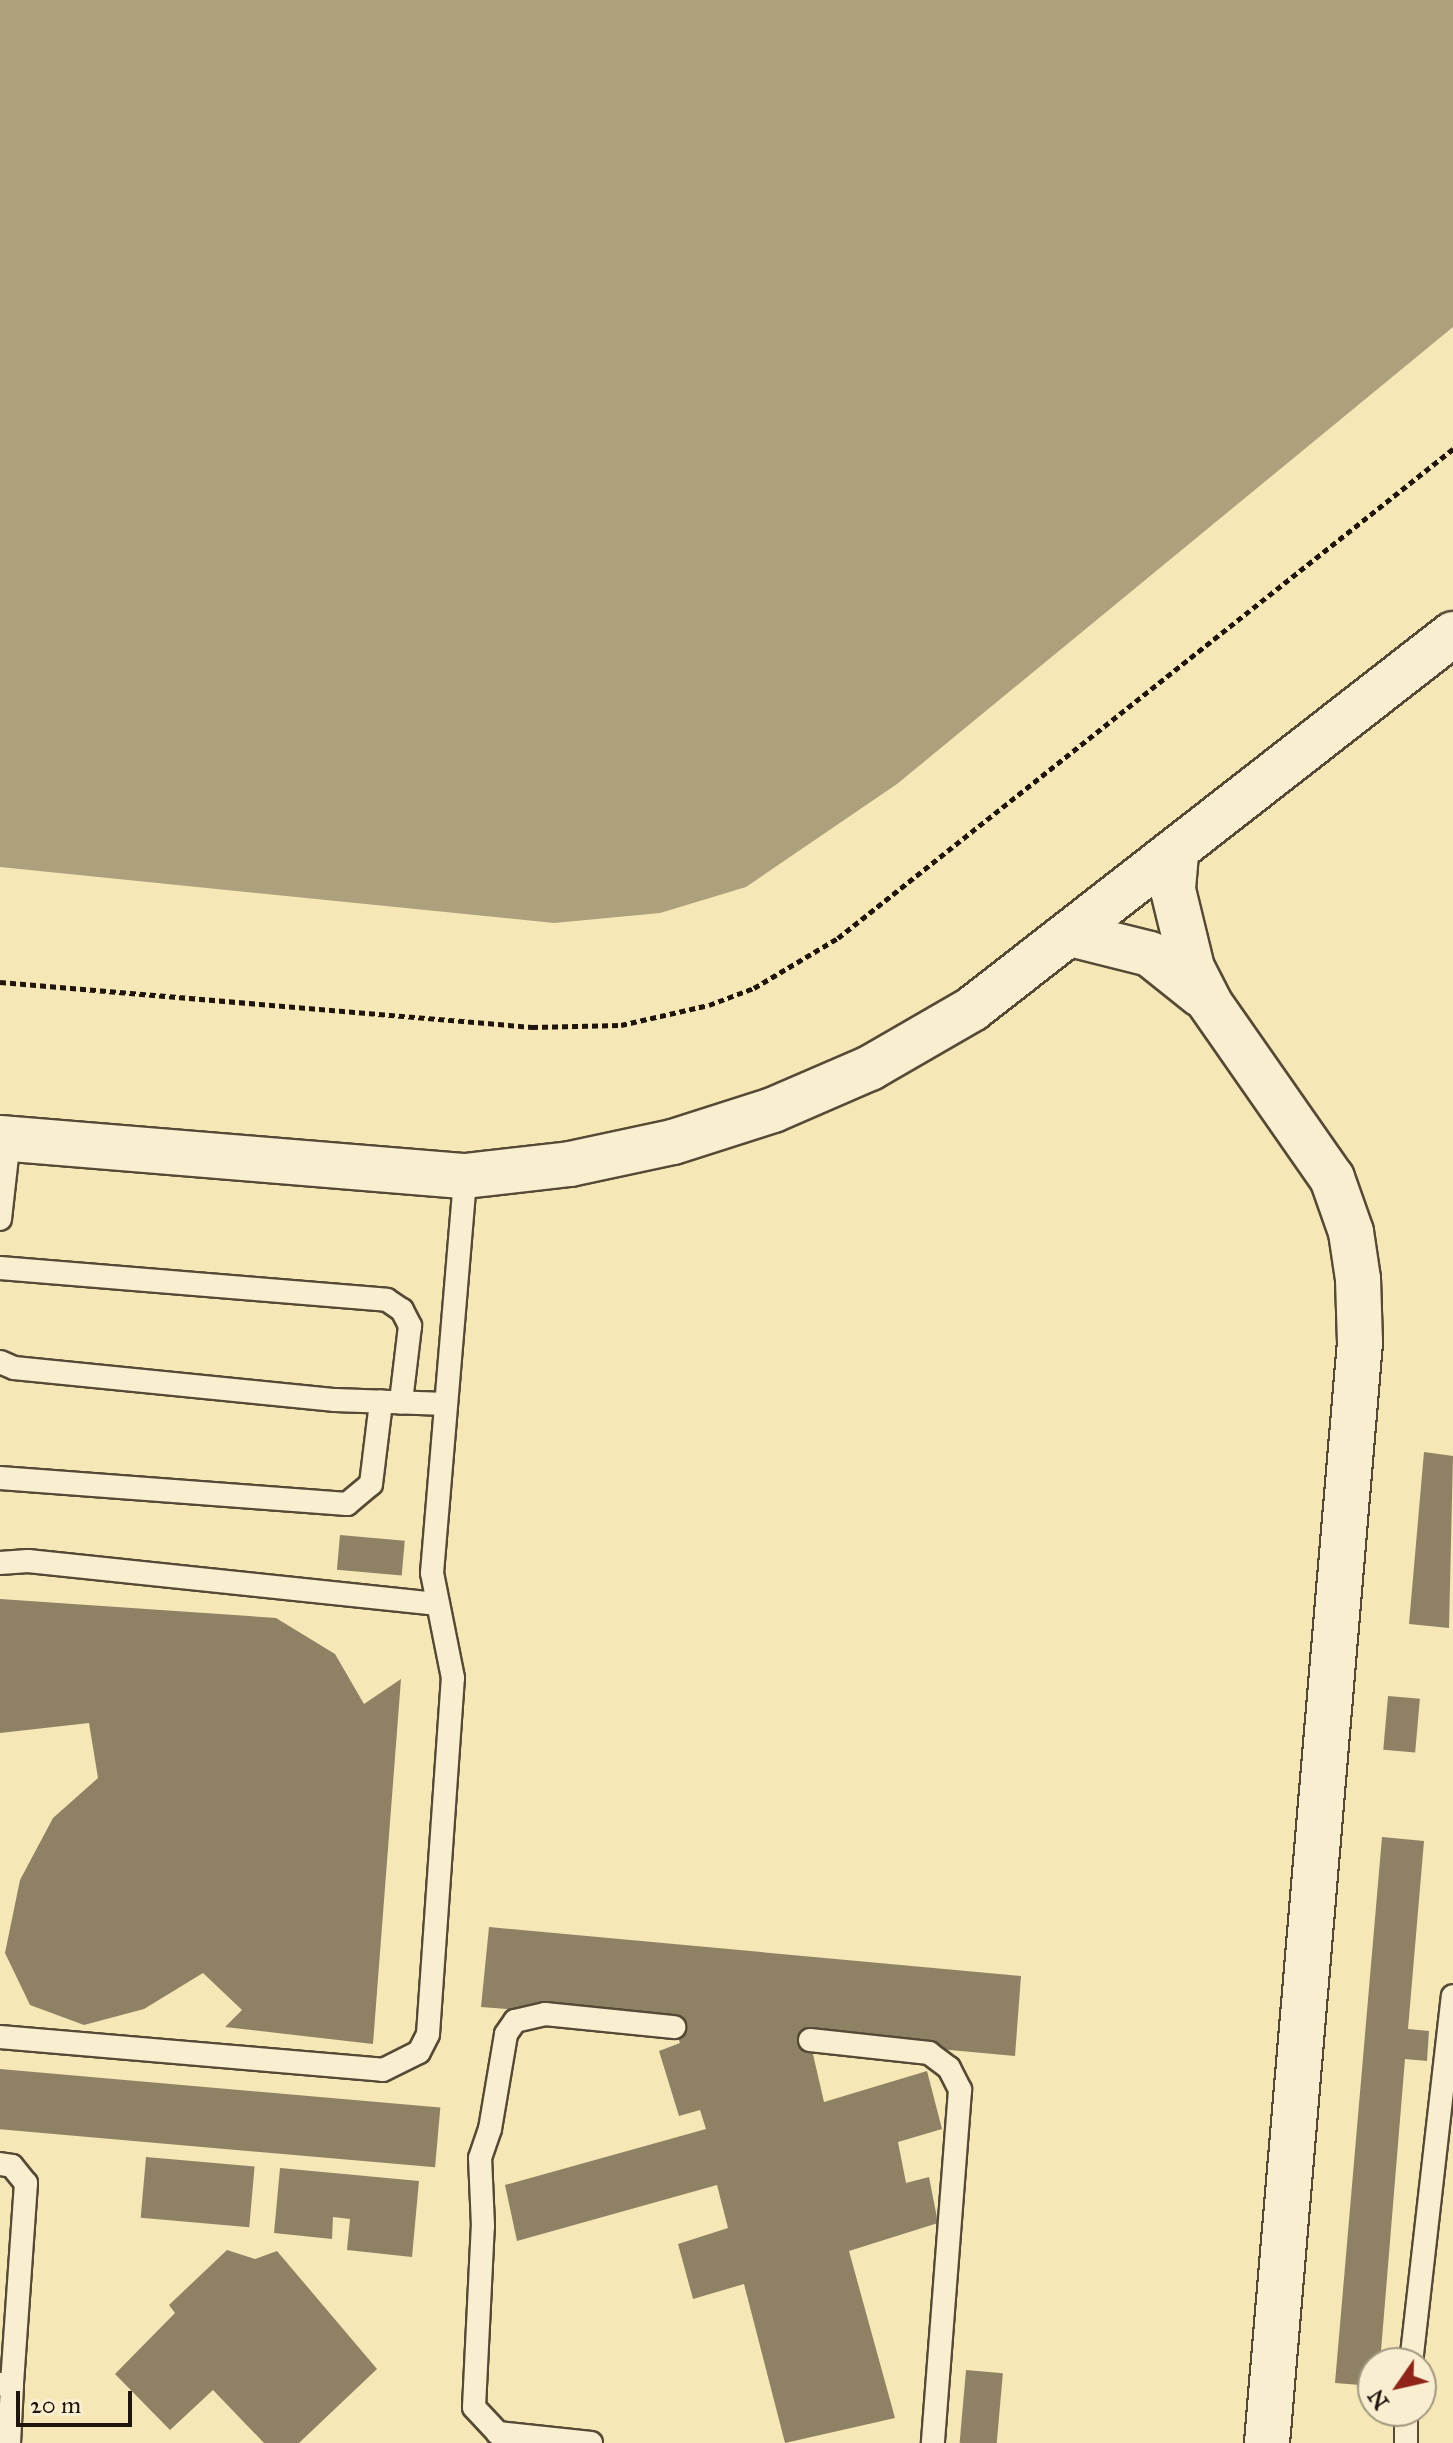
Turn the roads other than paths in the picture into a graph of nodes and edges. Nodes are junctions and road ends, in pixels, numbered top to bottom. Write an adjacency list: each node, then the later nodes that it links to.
1 (1453, 634): 2 (street)
2 (1176, 854): 3 (street); 4 (street)
3 (1074, 935): 4 (street); 6 (street)
4 (1209, 1002): 25 (street)
5 (4, 1139): 6 (street); 7 (lane)
6 (465, 1176): 11 (lane)
7 (0, 1219)
8 (0, 1268): 10 (lane)
9 (0, 1362): 10 (lane)
10 (391, 1402): 11 (lane); 12 (lane)
11 (446, 1404): 14 (lane)
12 (0, 1478)
13 (0, 1563): 14 (lane)
14 (434, 1604): 17 (lane)
15 (1453, 1996): 20 (lane)
16 (674, 2027): 23 (lane)
17 (0, 2037)
18 (810, 2040): 24 (lane)
19 (0, 2164): 21 (lane)
20 (1413, 2347)
21 (6, 2384): 22 (lane)
22 (9, 2443)
23 (591, 2443)
24 (933, 2443)
25 (1267, 2443)

